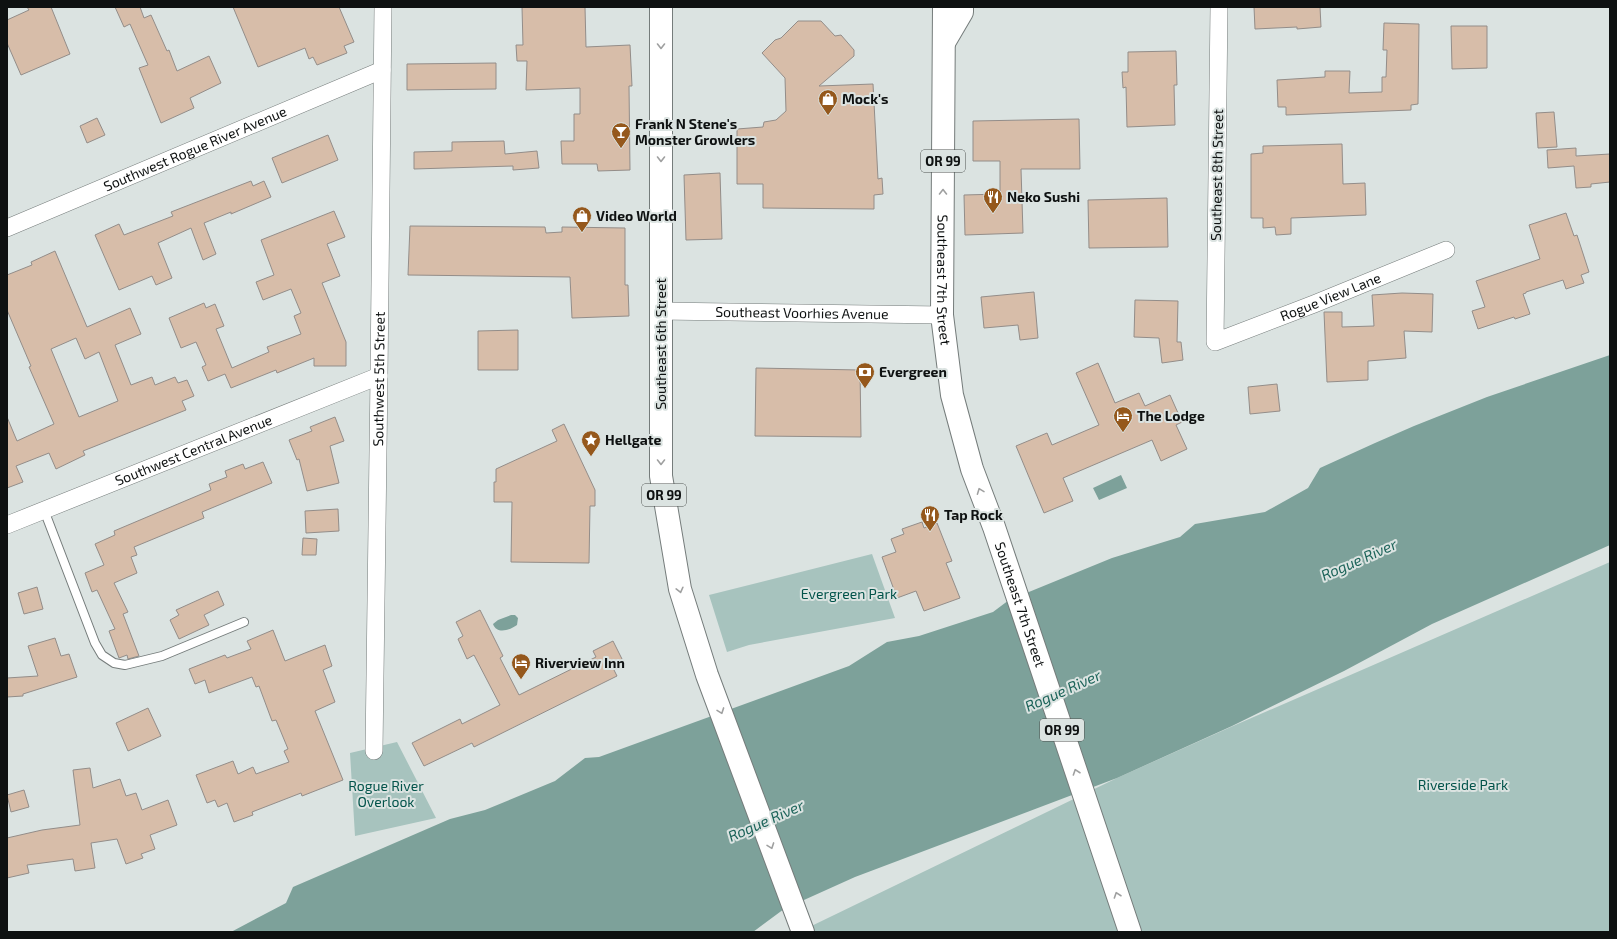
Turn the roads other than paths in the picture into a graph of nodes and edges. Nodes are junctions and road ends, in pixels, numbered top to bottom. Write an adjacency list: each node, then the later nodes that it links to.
1 (383, 7): 7 (street, Southwest 5th Street)
2 (661, 7): 10 (highway, Southeast 6th Street / OR 99, one-way to 10)
3 (944, 7): 6 (highway, Southeast 7th Street / OR 99)
4 (962, 7): 6 (highway)
5 (1219, 7): 12 (street, Southeast 8th Street)
6 (944, 42): 11 (highway, Southeast 7th Street / OR 99, one-way to 6)
7 (382, 70): 8 (street, Southwest Rogue River Avenue); 13 (street, Southwest 5th Street)
8 (7, 228)
9 (1446, 250): 12 (street, Rogue View Lane)
10 (661, 311): 11 (street, Southeast Voorhies Avenue); 18 (highway, Southeast 6th Street / OR 99, one-way to 18)
11 (942, 315): 19 (highway, Southeast 7th Street / OR 99, one-way to 11)
12 (1215, 342)
13 (380, 376): 14 (street, Southwest Central Avenue); 17 (street, Southwest 5th Street)
14 (44, 510): 15 (street, Southwest Central Avenue); 16 (lane)
15 (7, 525)
16 (244, 622)
17 (374, 752)
18 (803, 932)
19 (1130, 932)

